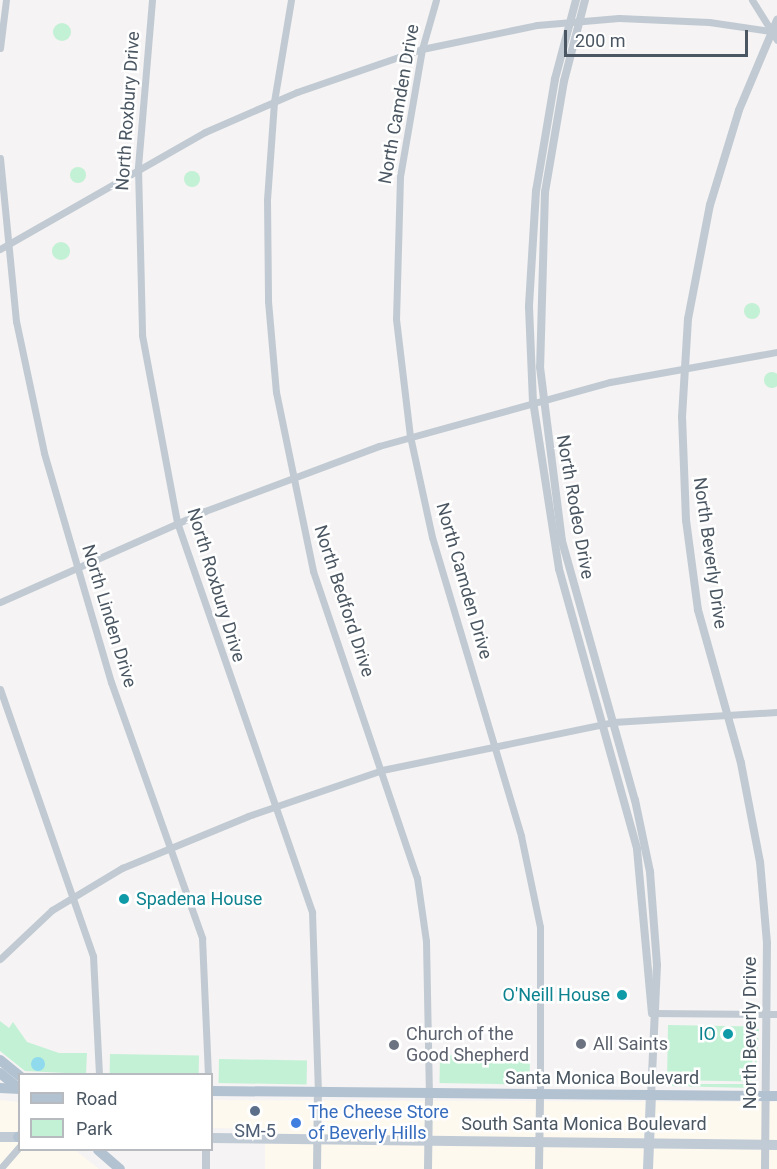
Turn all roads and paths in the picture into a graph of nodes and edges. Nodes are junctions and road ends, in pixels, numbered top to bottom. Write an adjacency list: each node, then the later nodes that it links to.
1 (6, 0): 13 (street)
2 (152, 0): 17 (street, North Roxbury Drive)
3 (291, 0): 15 (street, North Bedford Drive)
4 (436, 0): 14 (street, North Camden Drive)
5 (576, 0): 9 (street, North Rodeo Drive)
6 (585, 0): 10 (street, North Rodeo Drive)
7 (752, 0): 11 (street)
8 (777, 20): 11 (street, North Beverly Drive)
9 (569, 21): 10 (street); 14 (street); 21 (street, North Rodeo Drive)
10 (579, 21): 11 (street); 21 (street, North Rodeo Drive)
11 (774, 32): 12 (street); 20 (street, North Beverly Drive)
12 (777, 40)
13 (0, 48)
14 (422, 49): 15 (street); 22 (street, North Camden Drive)
15 (274, 102): 17 (street); 23 (street, North Bedford Drive)
16 (0, 158): 18 (street, North Linden Drive)
17 (138, 167): 18 (street); 24 (street, North Roxbury Drive)
18 (3, 247): 25 (street, North Linden Drive)
19 (777, 352): 20 (street)
20 (684, 368): 21 (street); 29 (street, North Beverly Drive)
21 (537, 400): 22 (street); 30 (street, North Rodeo Drive)
22 (410, 436): 23 (street); 31 (street, North Camden Drive)
23 (291, 477): 24 (street); 32 (street, North Bedford Drive)
24 (177, 522): 25 (street); 33 (street, North Roxbury Drive)
25 (76, 567): 26 (street); 34 (street, North Linden Drive)
26 (0, 602)
27 (0, 689): 35 (street)
28 (777, 712): 29 (street)
29 (728, 715): 30 (street); 38 (street, North Beverly Drive)
30 (609, 723): 31 (street); 37 (street, North Rodeo Drive)
31 (494, 746): 32 (street); 51 (street, North Camden Drive)
32 (382, 770): 33 (street); 50 (street, North Bedford Drive)
33 (277, 805): 34 (street); 49 (street, North Roxbury Drive)
34 (172, 848): 35 (street); 43 (street, North Linden Drive)
35 (74, 895): 36 (street); 42 (street)
36 (0, 959)
37 (652, 1013): 38 (street); 52 (street, North Rodeo Drive)
38 (767, 1014): 39 (street); 53 (street, North Beverly Drive)
39 (777, 1014)
40 (0, 1060): 44 (main road)
41 (0, 1073): 46 (main road)
42 (99, 1073)
43 (208, 1073)
44 (18, 1075)
45 (0, 1088): 47 (main road)
46 (18, 1088)
47 (18, 1089)
48 (213, 1091): 49 (main road, Santa Monica Boulevard)
49 (318, 1092): 50 (main road, Santa Monica Boulevard); 57 (street, North Roxbury Drive)
50 (429, 1093): 51 (main road, Santa Monica Boulevard); 58 (street, North Bedford Drive)
51 (540, 1094): 52 (main road, Santa Monica Boulevard); 60 (street, North Camden Drive)
52 (651, 1095): 53 (main road, Santa Monica Boulevard); 61 (main road, North Rodeo Drive)
53 (772, 1096): 62 (street, North Beverly Drive)
54 (0, 1137): 56 (main road)
55 (213, 1138): 57 (main road, South Santa Monica Boulevard)
56 (18, 1139)
57 (317, 1139): 58 (main road, South Santa Monica Boulevard); 69 (street, North Roxbury Drive)
58 (428, 1140): 60 (main road, South Santa Monica Boulevard); 70 (street, North Bedford Drive)
59 (18, 1141): 66 (street)
60 (539, 1141): 61 (main road, South Santa Monica Boulevard); 71 (street, North Camden Drive)
61 (650, 1142): 62 (main road, South Santa Monica Boulevard); 72 (main road, North Rodeo Drive); 73 (main road, North Rodeo Drive)
62 (765, 1144): 63 (main road, South Santa Monica Boulevard); 74 (street, North Beverly Drive)
63 (777, 1145)
64 (100, 1151): 67 (main road)
65 (206, 1151): 68 (street)
66 (0, 1169)
67 (120, 1169)
68 (206, 1169)
69 (317, 1169)
70 (428, 1169)
71 (539, 1169)
72 (648, 1169)
73 (654, 1169)
74 (765, 1169)

